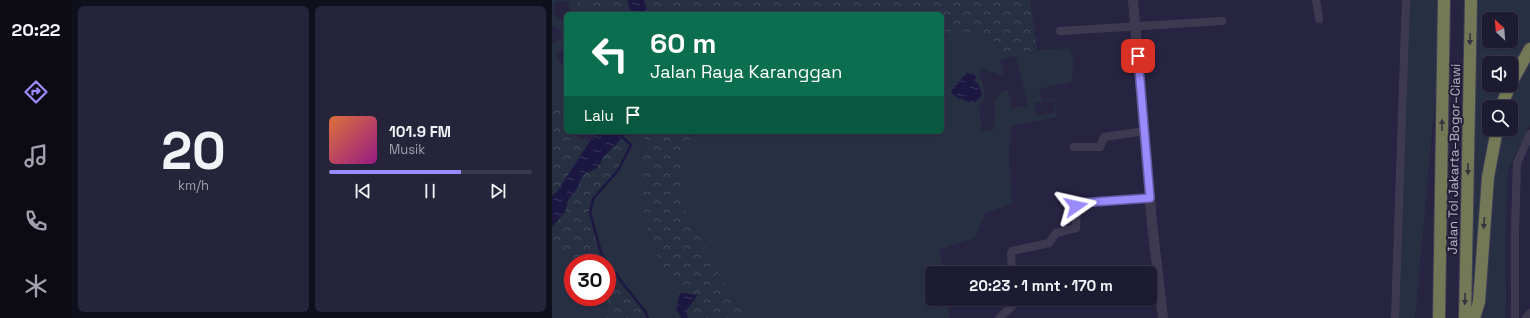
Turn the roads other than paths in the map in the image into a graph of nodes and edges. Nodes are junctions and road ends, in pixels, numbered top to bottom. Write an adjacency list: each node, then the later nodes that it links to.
1 (1133, 0): 8 (street)
2 (1316, 0): 6 (street)
3 (1406, 0): 23 (street)
4 (1444, 0): 24 (highway, Jalan Tol Jakarta–Bogor–Ciawi, one-way to 4)
5 (1471, 0): 25 (highway, Jalan Tol Jakarta–Bogor–Ciawi, one-way to 25)
6 (1318, 18)
7 (1222, 21): 8 (street)
8 (1135, 27): 9 (street); 12 (street)
9 (1060, 31)
10 (1530, 49): 11 (highway)
11 (1518, 70)
12 (1145, 131): 15 (street); 16 (street)
13 (1530, 134): 27 (street)
14 (1495, 136): 26 (highway, one-way to 26)
15 (1074, 147)
16 (1150, 198): 17 (street); 18 (street)
17 (1012, 266)
18 (1158, 272): 22 (street)
19 (1012, 306): 21 (street)
20 (1530, 313): 28 (street)
21 (999, 318)
22 (1163, 318)
23 (1395, 318)
24 (1440, 318)
25 (1465, 318)
26 (1474, 318)
27 (1515, 318)
28 (1526, 318)

